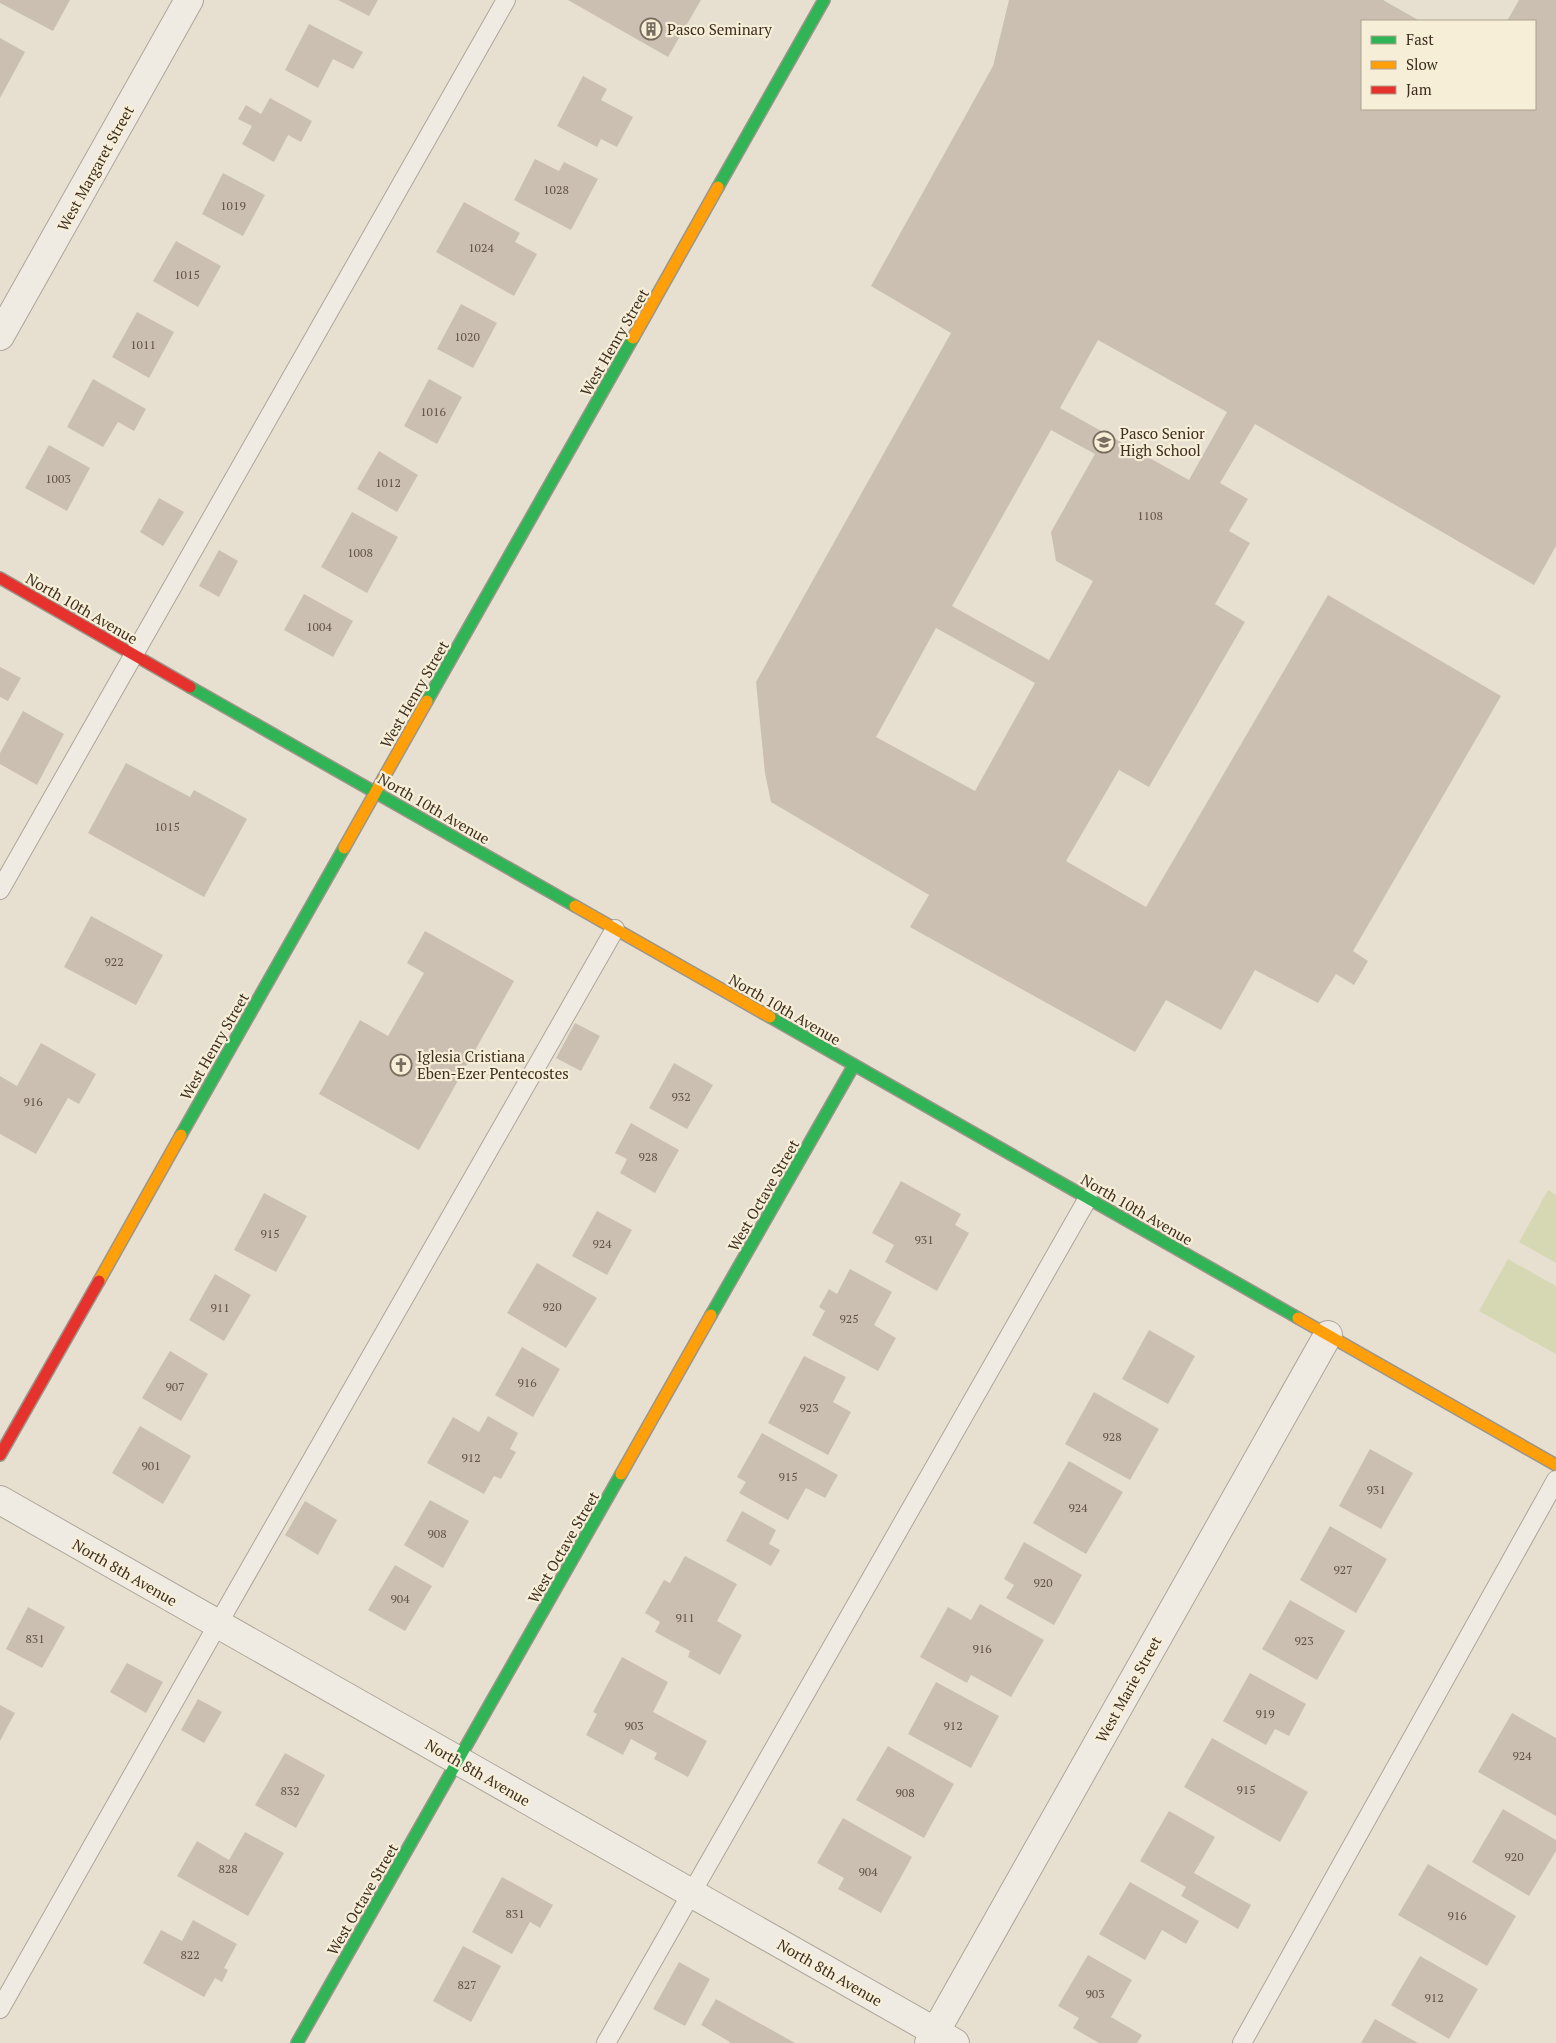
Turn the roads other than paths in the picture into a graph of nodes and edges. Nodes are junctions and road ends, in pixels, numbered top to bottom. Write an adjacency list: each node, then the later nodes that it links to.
1 (189, 0): 4 (street, West Margaret Street)
2 (506, 0): 6 (lane)
3 (824, 0): 7 (street, West Henry Street)
4 (0, 336)
5 (0, 578): 6 (street, North 10th Avenue)
6 (133, 654): 7 (street, North 10th Avenue); 8 (lane)
7 (375, 792): 9 (street, North 10th Avenue); 13 (street, West Henry Street)
8 (0, 890)
9 (615, 929): 10 (street, North 10th Avenue); 17 (lane)
10 (854, 1065): 11 (street, North 10th Avenue); 18 (street, West Octave Street)
11 (1088, 1198): 12 (street, North 10th Avenue); 19 (lane)
12 (1328, 1335): 14 (street, North 10th Avenue); 21 (street, West Marie Street)
13 (0, 1455)
14 (1556, 1465)
15 (1556, 1480): 24 (lane)
16 (0, 1500): 17 (street, North 8th Avenue)
17 (218, 1624): 18 (street, North 8th Avenue); 20 (lane)
18 (458, 1760): 19 (street, North 8th Avenue); 22 (street, West Octave Street)
19 (690, 1893): 21 (street, North 8th Avenue); 23 (lane)
20 (0, 2009)
21 (940, 2039)
22 (297, 2043)
23 (606, 2043)
24 (1242, 2043)

